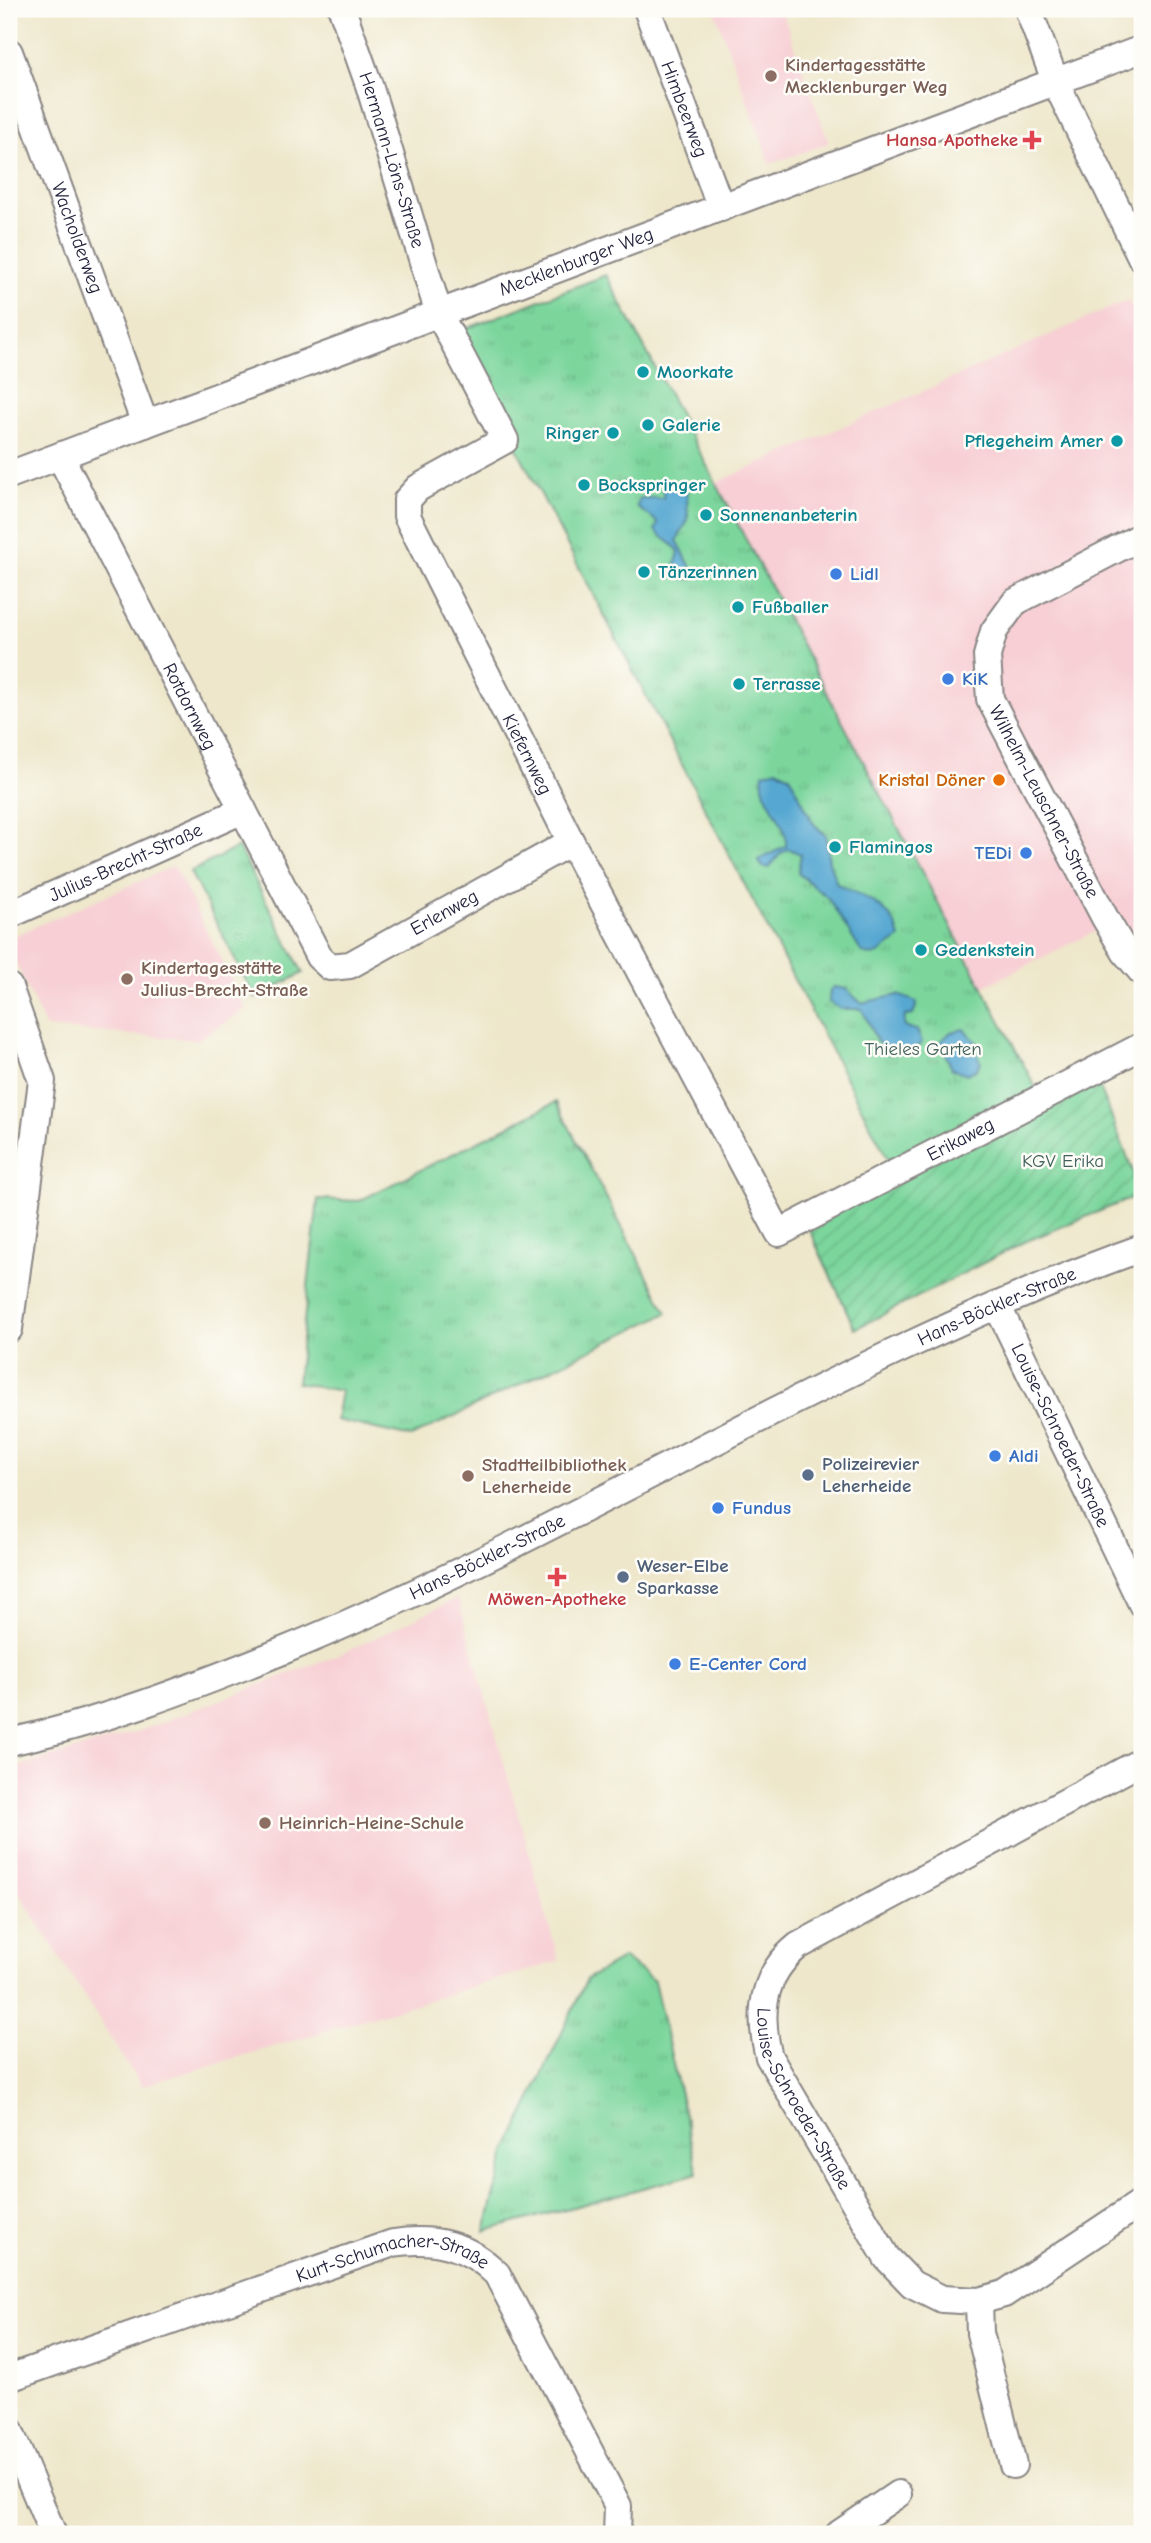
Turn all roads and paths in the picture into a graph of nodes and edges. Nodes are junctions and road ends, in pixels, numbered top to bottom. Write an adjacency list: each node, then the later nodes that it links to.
1 (342, 9): 9 (street, Hermann-Löns-Straße)
2 (647, 9): 7 (street, Himbeerweg)
3 (1028, 9): 6 (street)
4 (1142, 49): 6 (street, Mecklenburger Weg)
5 (9, 52): 10 (street, Wacholderweg)
6 (1056, 83): 7 (street, Mecklenburger Weg); 8 (street)
7 (720, 208): 9 (street, Mecklenburger Weg)
8 (1142, 259)
9 (439, 314): 10 (street, Mecklenburger Weg); 15 (street, Kiefernweg)
10 (145, 424): 11 (street, Mecklenburger Weg)
11 (60, 456): 12 (street, Mecklenburger Weg); 14 (street, Rotdornweg)
12 (9, 475)
13 (1142, 536): 18 (street, Wilhelm-Leuschner-Straße)
14 (243, 810): 16 (street, Julius-Brecht-Straße); 17 (street, Rotdornweg)
15 (571, 842): 17 (street, Erlenweg); 21 (street, Kiefernweg)
16 (9, 915)
17 (319, 957)
18 (1142, 972)
19 (9, 987): 24 (street)
20 (1142, 1046): 21 (street, Erikaweg)
21 (779, 1233)
22 (1142, 1248): 23 (street, Hans-Böckler-Straße)
23 (997, 1305): 25 (street, Louise-Schroeder-Straße); 26 (street, Hans-Böckler-Straße)
24 (9, 1329)
25 (1142, 1604)
26 (9, 1742)
27 (1142, 1760): 29 (street, Louise-Schroeder-Straße)
28 (1142, 2205): 29 (street, Louise-Schroeder-Straße)
29 (979, 2301): 32 (street)
30 (9, 2378): 35 (street, Kurt-Schumacher-Straße)
31 (9, 2430): 34 (street)
32 (1013, 2465)
33 (898, 2494): 36 (street)
34 (53, 2534)
35 (617, 2534)
36 (839, 2534)

